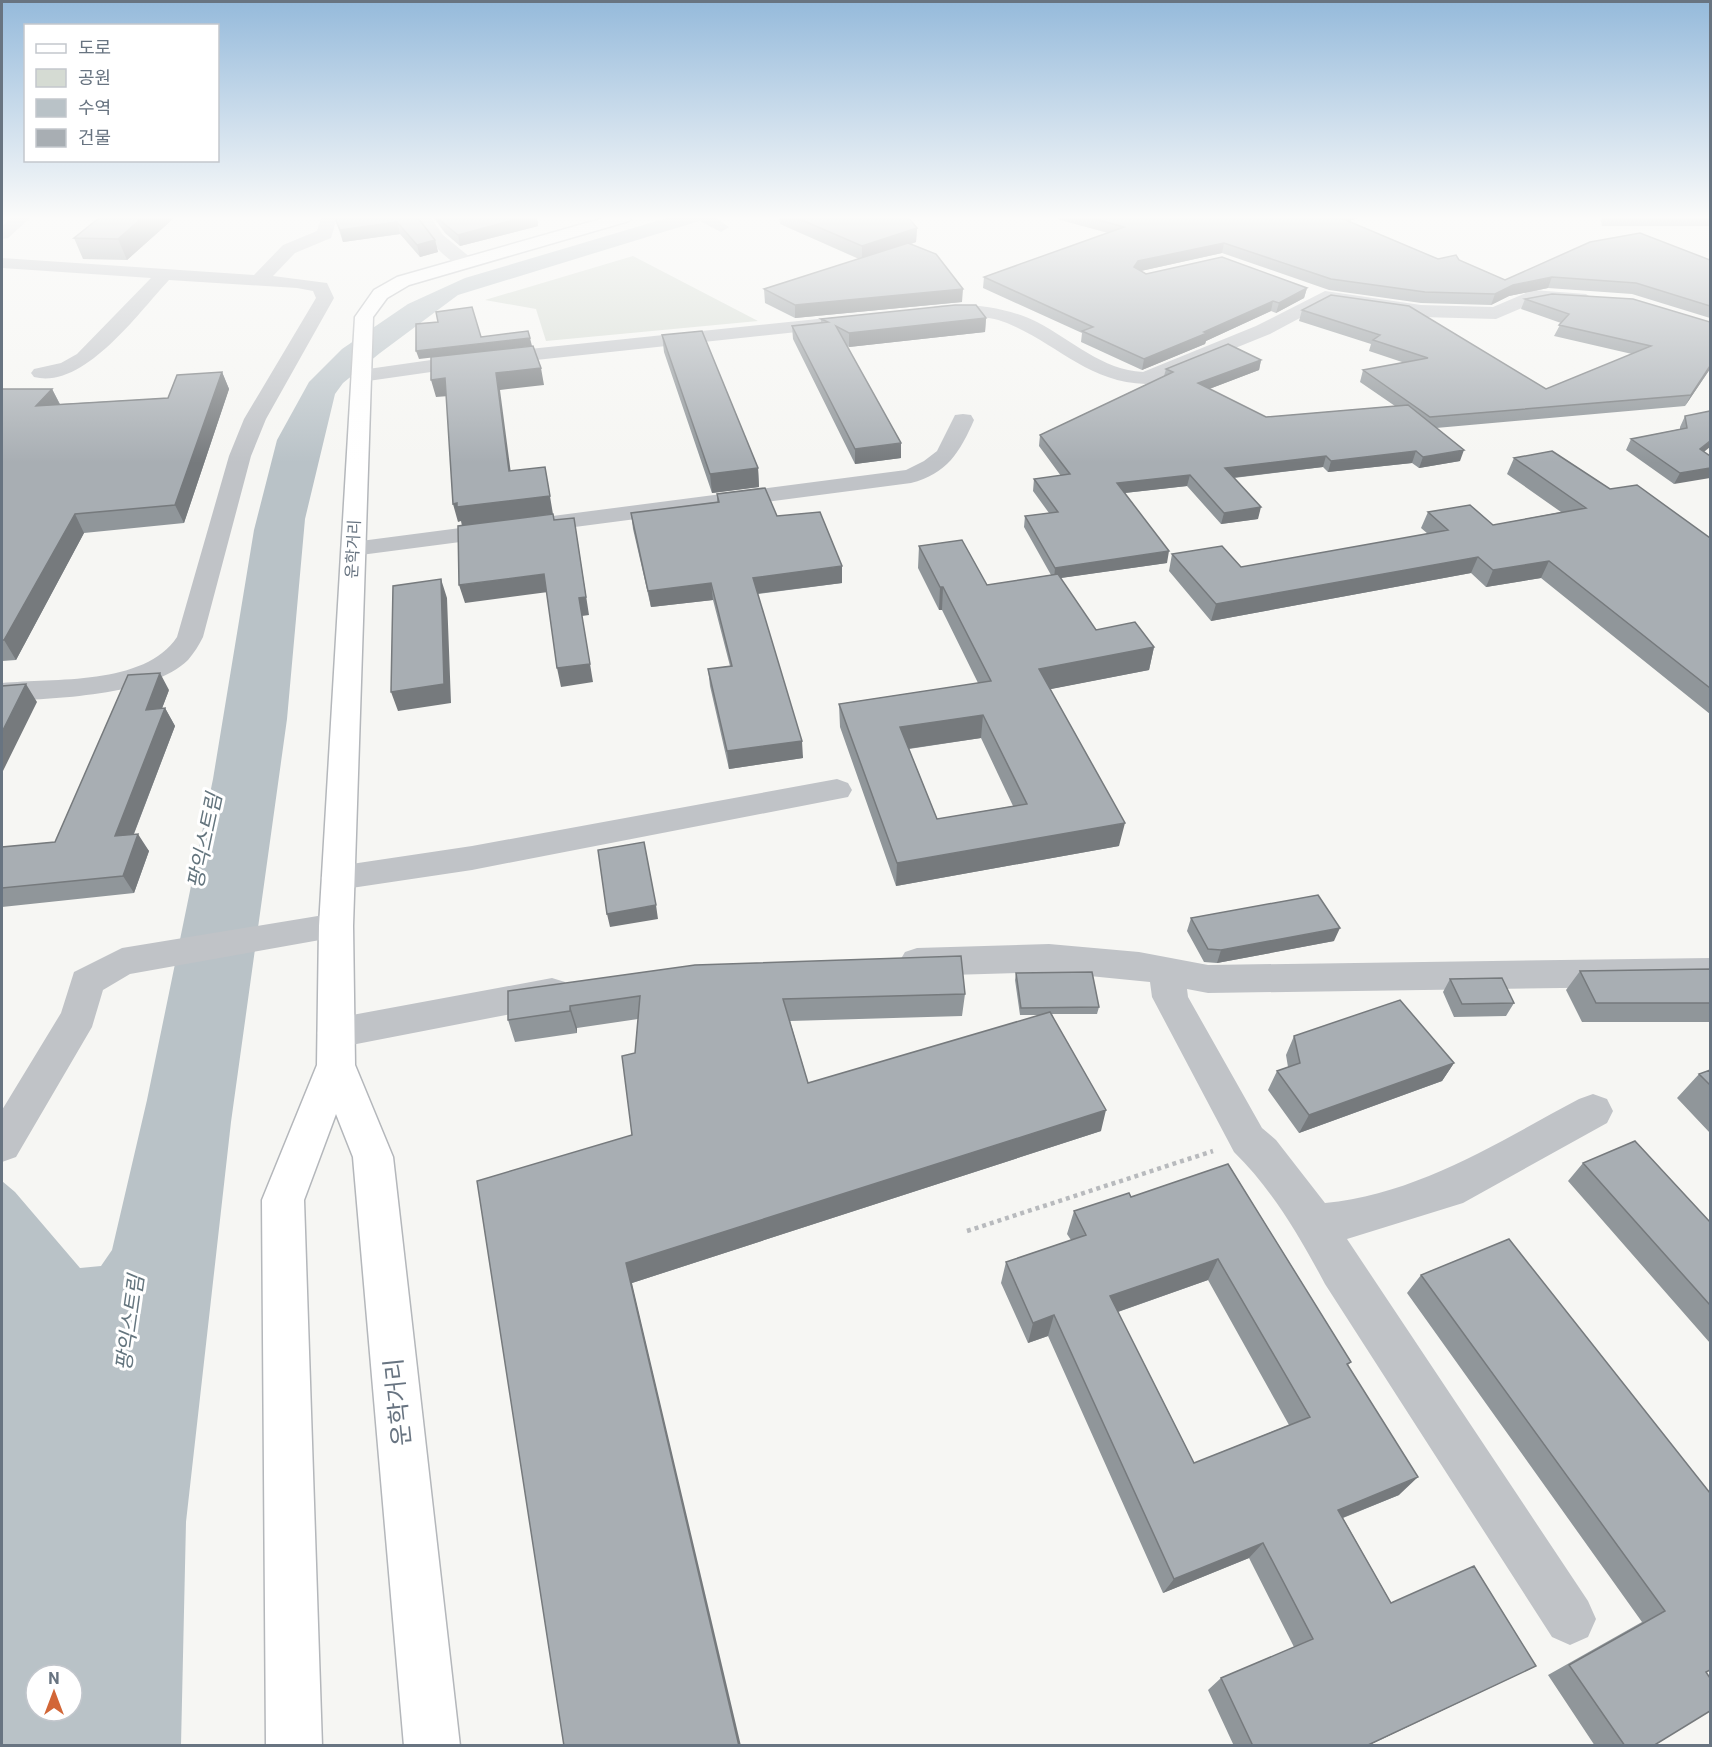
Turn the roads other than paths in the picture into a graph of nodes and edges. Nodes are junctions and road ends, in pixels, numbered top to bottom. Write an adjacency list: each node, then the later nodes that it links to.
1 (140, 300): 11 (street)
2 (324, 300): 15 (street)
3 (376, 300): 12 (main road, 운학거리)
4 (1320, 300): 9 (street)
5 (1342, 300): 6 (street)
6 (1525, 300)
7 (1580, 300): 8 (street)
8 (1600, 301)
9 (919, 314)
10 (860, 320): 12 (street)
11 (41, 373)
12 (361, 373): 14 (main road, 운학거리)
13 (963, 420): 14 (street)
14 (353, 549): 17 (main road, 운학거리)
15 (2, 692)
16 (837, 790): 17 (street)
17 (338, 878): 18 (main road, 운학거리)
18 (336, 927): 23 (main road, 운학거리); 25 (street)
19 (885, 963): 20 (street)
20 (1167, 972): 21 (street); 26 (street)
21 (1710, 972)
22 (583, 987): 23 (street)
23 (336, 1049): 28 (main road, 운학거리); 29 (main road, 운학거리)
24 (1593, 1111): 26 (street)
25 (2, 1145)
26 (1315, 1222): 27 (street)
27 (1570, 1619)
28 (294, 1746)
29 (432, 1746)

